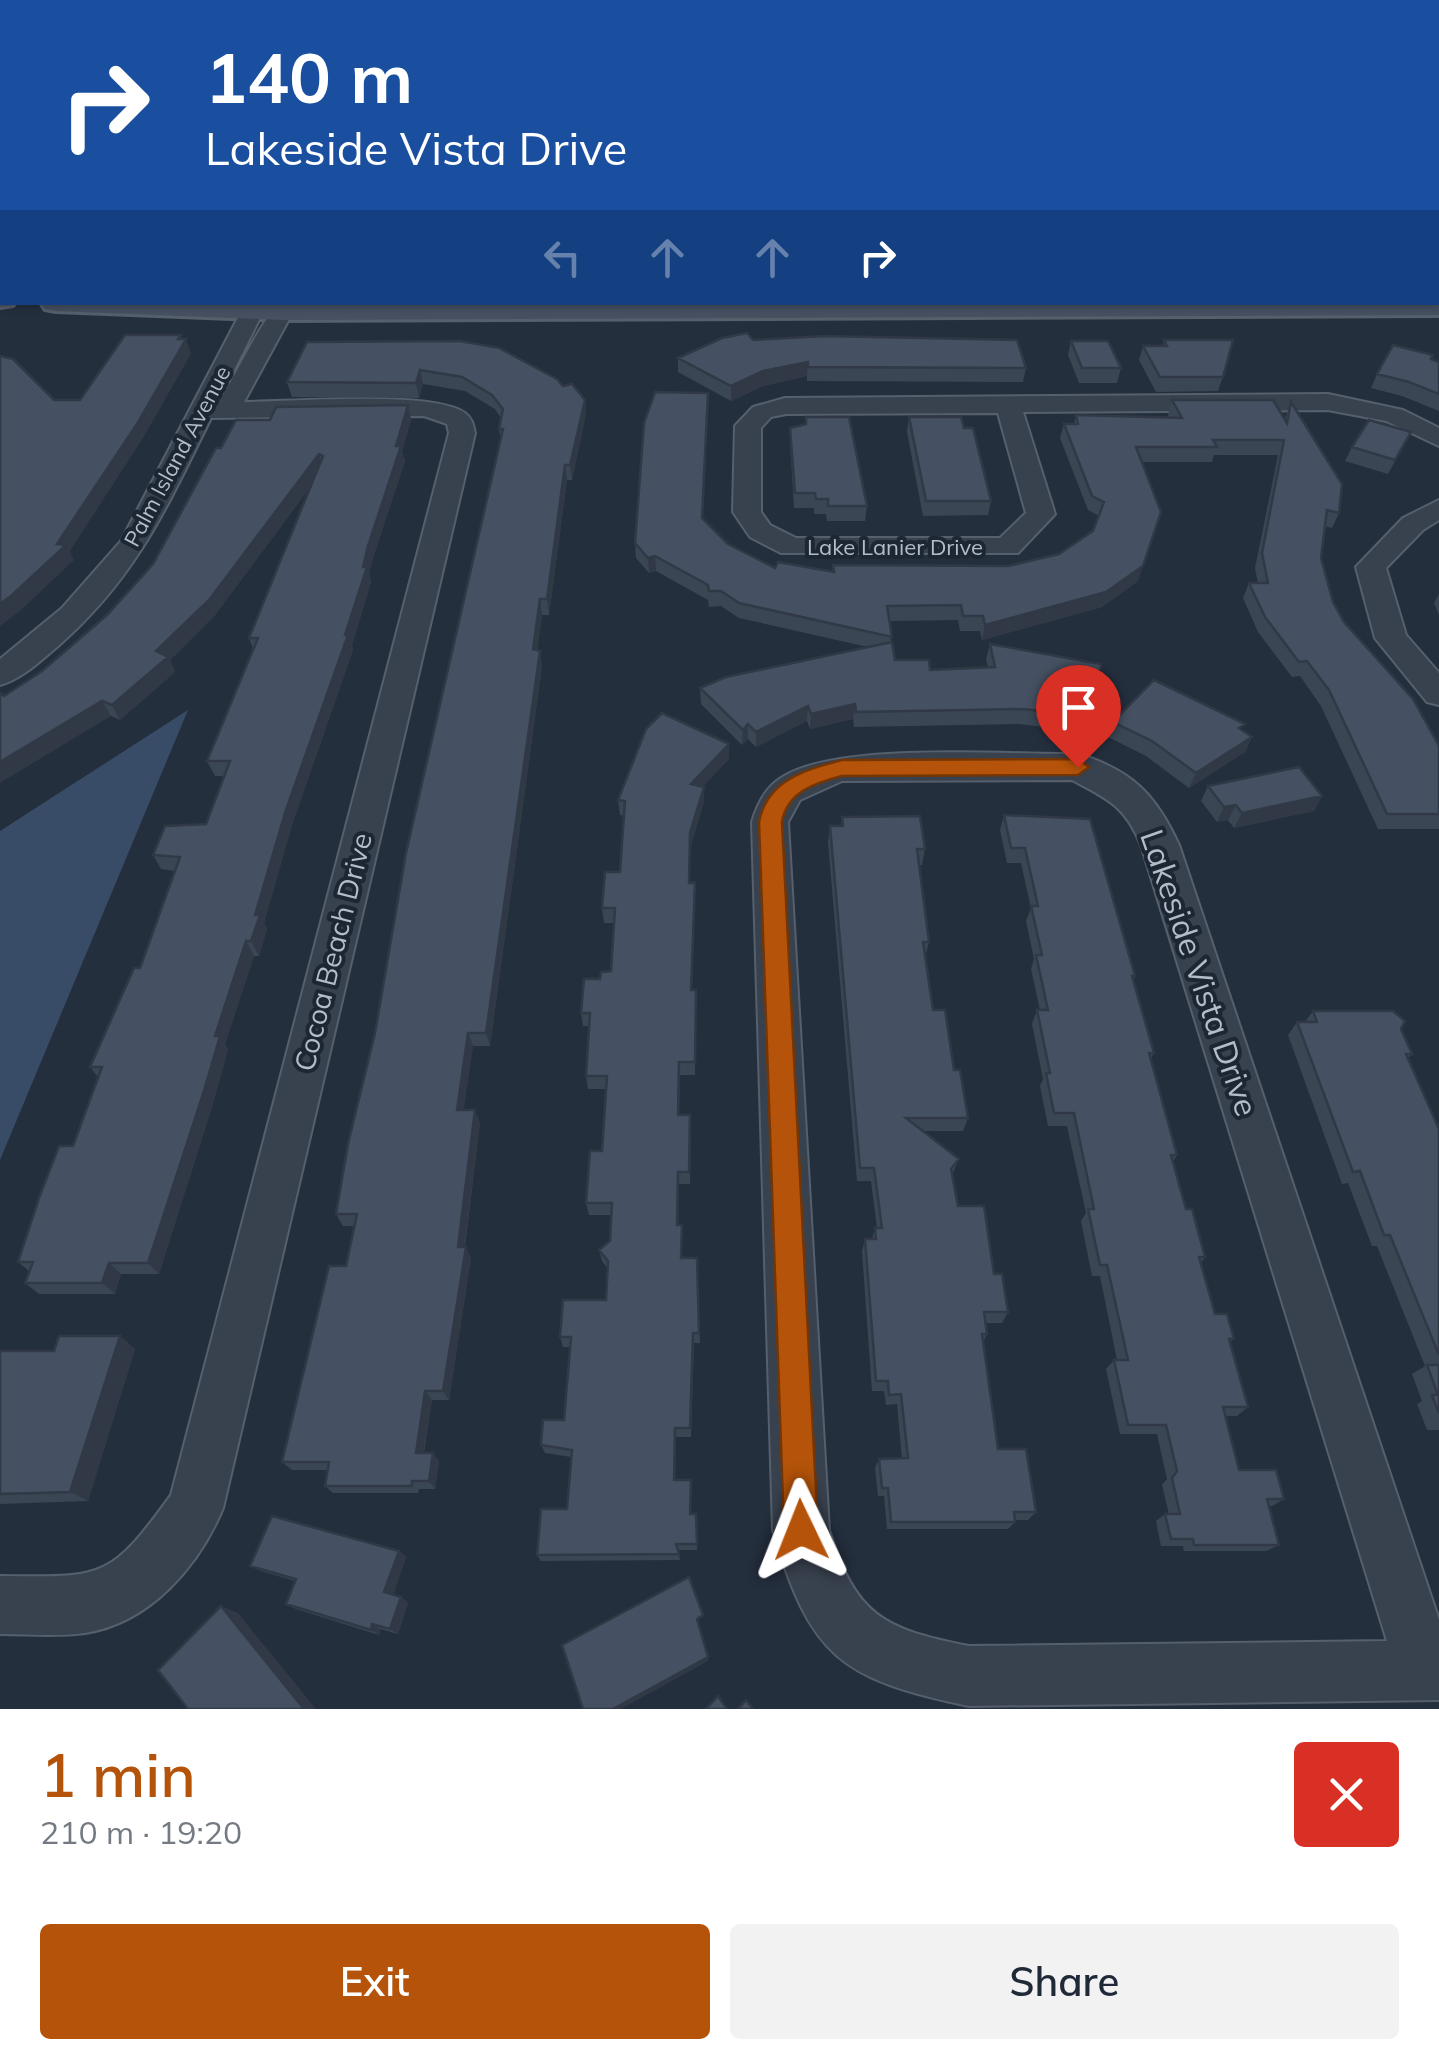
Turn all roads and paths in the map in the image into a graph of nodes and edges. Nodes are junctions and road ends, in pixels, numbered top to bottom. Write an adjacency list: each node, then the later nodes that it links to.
1 (162, 305): 4 (street)
2 (661, 306): 3 (street); 4 (street)
3 (1439, 306)
4 (267, 308): 5 (street, Palm Island Avenue); 6 (street, Palm Island Avenue)
5 (223, 369): 6 (street); 8 (street, Palm Island Avenue)
6 (254, 369): 8 (street, Palm Island Avenue)
7 (1008, 404): 7 (street, Lake Lanier Drive); 9 (street, Lake Lanier Drive)
8 (214, 410): 11 (street, Palm Island Avenue); 13 (street, Cocoa Beach Drive)
9 (1439, 438)
10 (1439, 508): 12 (street)
11 (0, 674)
12 (1439, 694)
13 (0, 1605)
14 (1432, 1670): 14 (street, Lakeside Vista Drive)

